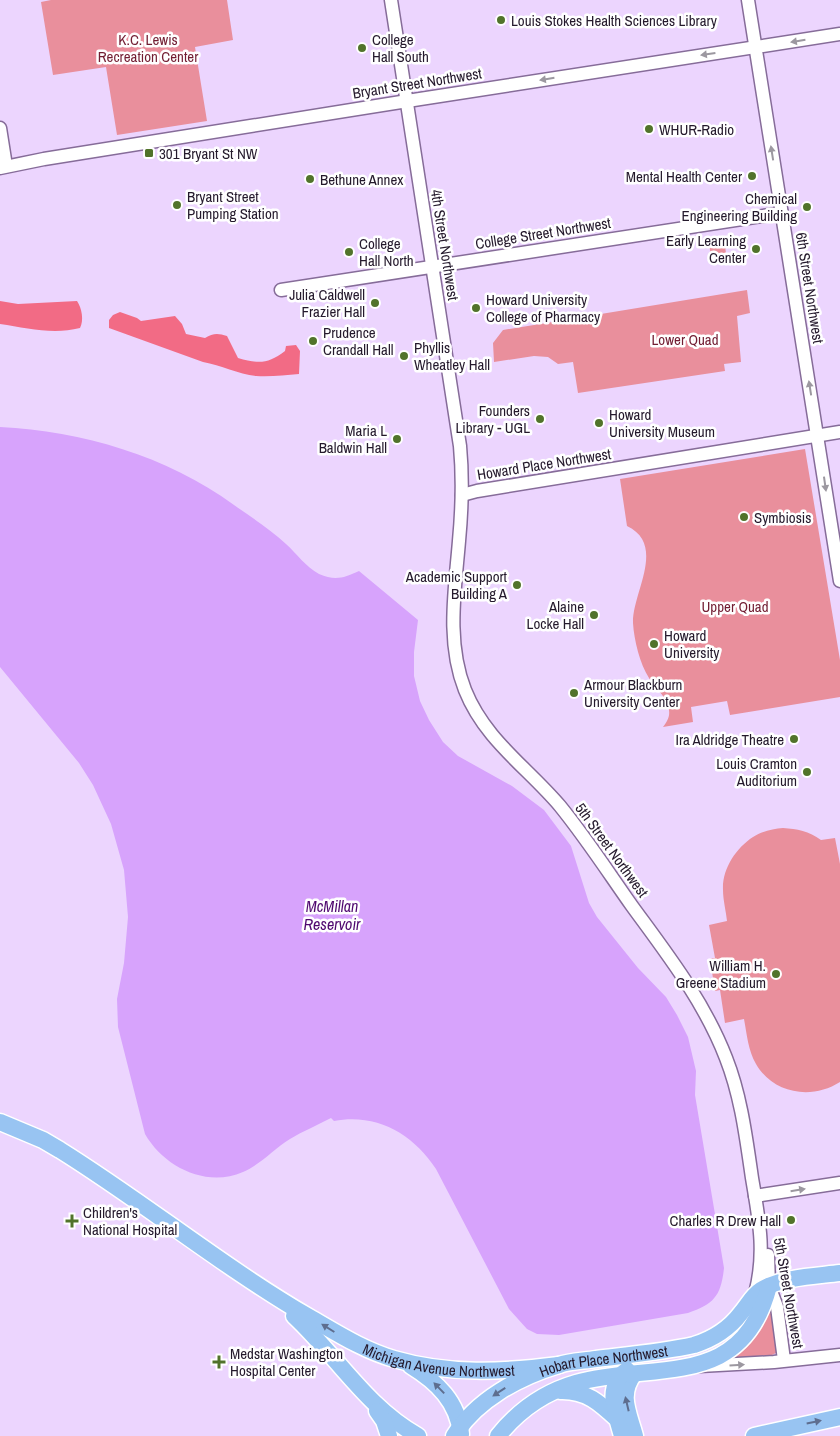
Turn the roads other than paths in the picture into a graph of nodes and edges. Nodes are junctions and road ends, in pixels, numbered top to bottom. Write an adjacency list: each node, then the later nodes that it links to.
1 (391, 0): 5 (street, 4th Street Northwest)
2 (748, 0): 4 (street, 6th Street Northwest)
3 (840, 34): 4 (street, Bryant Street Northwest, one-way to 4)
4 (756, 46): 5 (street, Bryant Street Northwest, one-way to 5); 8 (street, 6th Street Northwest, one-way to 4)
5 (406, 101): 7 (street, Bryant Street Northwest); 9 (street, 4th Street Northwest)
6 (0, 128): 7 (street)
7 (3, 167)
8 (782, 213): 9 (street, College Street Northwest); 12 (street, 6th Street Northwest, one-way to 8)
9 (432, 267): 10 (street, College Street Northwest); 13 (street, 4th Street Northwest)
10 (280, 290)
11 (840, 432): 12 (street, Howard Place Northwest)
12 (817, 436): 13 (street, Howard Place Northwest); 14 (street, 6th Street Northwest, one-way to 14)
13 (462, 495): 17 (street, 5th Street Northwest)
14 (840, 581)
15 (0, 1122): 20 (main road, Michigan Avenue Northwest)
16 (840, 1183): 17 (street, one-way to 16)
17 (755, 1196): 19 (street, 5th Street Northwest)
18 (840, 1273): 19 (main road)
19 (758, 1294): 22 (street, 5th Street Northwest); 24 (main road, Hobart Place Northwest); 25 (main road, Hobart Place Northwest); 26 (main road)
20 (272, 1296): 23 (main road, Michigan Avenue Northwest, one-way to 20); 28 (main road, Michigan Avenue Northwest)
21 (840, 1355): 22 (street, Hobart Place Northwest)
22 (784, 1360): 25 (street, Hobart Place Northwest, one-way to 22)
23 (404, 1362): 24 (main road, Michigan Avenue Northwest); 31 (main road, one-way to 23)
24 (559, 1364): 31 (main road, Hobart Place Northwest, one-way to 31)
25 (690, 1366): 26 (main road, Hobart Place Northwest)
26 (627, 1375): 27 (main road, Hobart Place Northwest); 30 (main road); 36 (main road, one-way to 26)
27 (553, 1392): 30 (main road); 34 (main road, Hobart Place Northwest)
28 (369, 1399): 32 (main road); 33 (main road, Michigan Avenue Northwest)
29 (840, 1417): 37 (main road, one-way to 29)
30 (618, 1420): 35 (main road)
31 (458, 1433)
32 (389, 1436)
33 (418, 1436)
34 (498, 1436)
35 (622, 1436)
36 (635, 1436)
37 (754, 1436)

